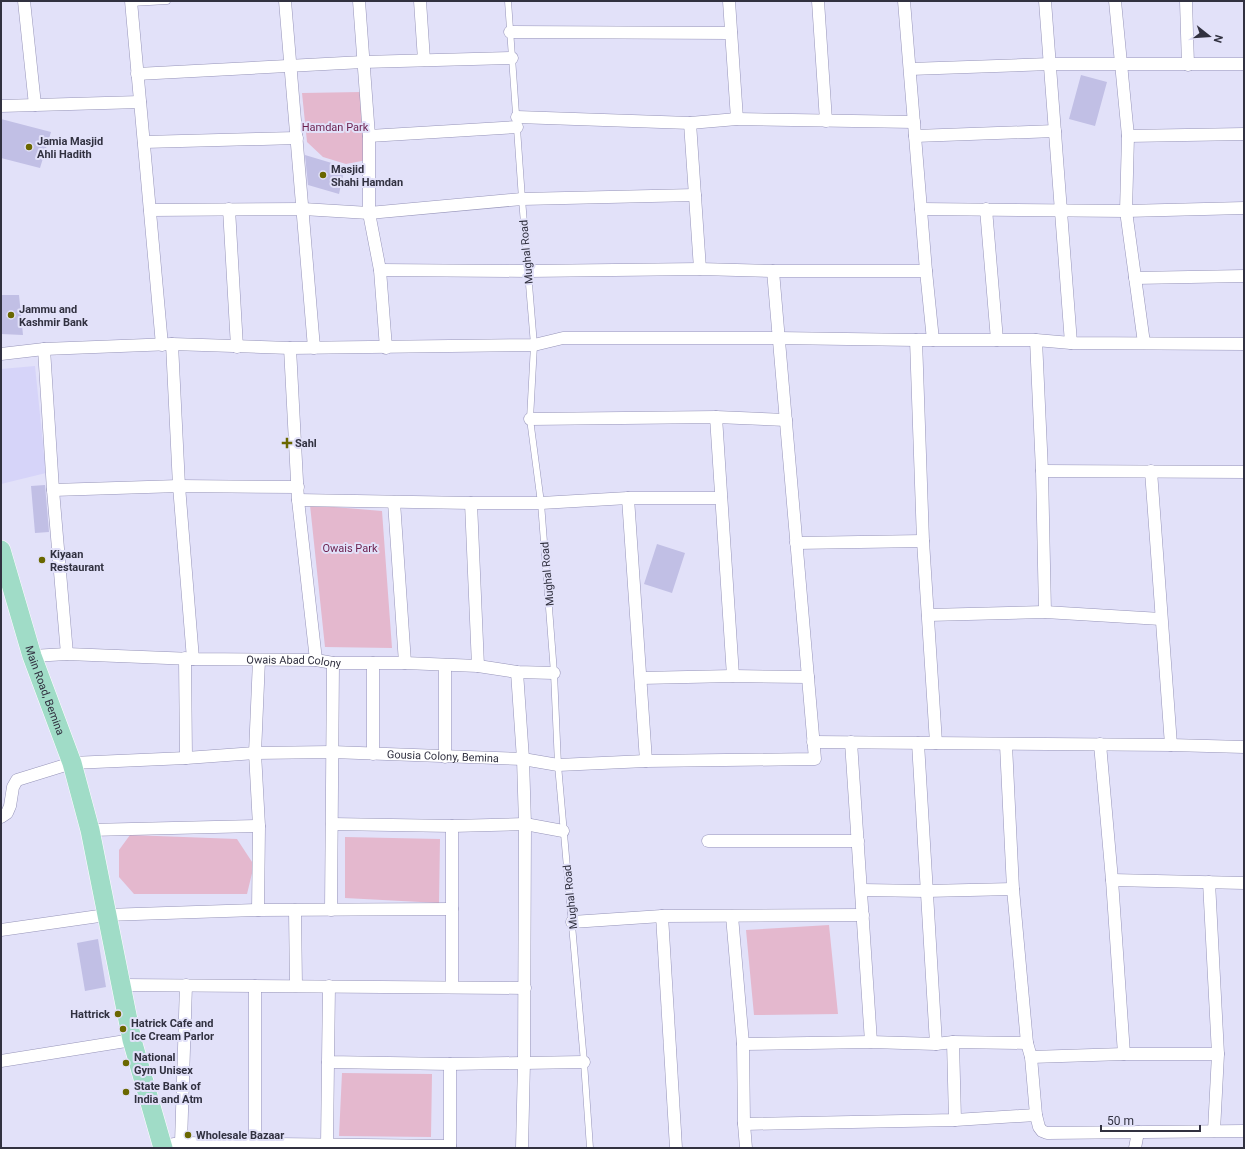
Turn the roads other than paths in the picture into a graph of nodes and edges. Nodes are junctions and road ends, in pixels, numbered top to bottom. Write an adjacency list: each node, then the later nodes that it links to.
1 (24, 1): 27 (street)
2 (167, 1): 13 (lane)
3 (285, 1): 23 (street)
4 (359, 1): 18 (street)
5 (420, 1): 17 (street)
6 (508, 1): 14 (lane, Mughal Road)
7 (729, 1): 15 (street)
8 (818, 1): 30 (street)
9 (904, 1): 24 (street)
10 (1045, 1): 19 (street)
11 (1115, 1): 22 (street)
12 (1186, 1): 20 (street)
13 (131, 2): 25 (street)
14 (510, 32): 15 (street); 16 (lane, Mughal Road)
15 (731, 33): 29 (street)
16 (512, 58): 17 (street); 31 (lane, Mughal Road)
17 (424, 60): 18 (street)
18 (363, 62): 23 (street); 36 (street)
19 (1050, 64): 22 (street); 24 (street); 34 (street)
20 (1188, 64): 21 (street); 22 (street)
21 (1244, 64)
22 (1121, 65): 38 (street)
23 (291, 66): 25 (street); 39 (street)
24 (910, 69): 32 (street)
25 (137, 74): 26 (street)
26 (140, 102): 27 (street); 40 (street)
27 (35, 105): 28 (street)
28 (1, 106)
29 (737, 119): 30 (street); 33 (street)
30 (826, 121): 32 (street)
31 (517, 122): 33 (street); 36 (street); 42 (lane, Mughal Road)
32 (914, 122): 37 (street)
33 (690, 123): 41 (street)
34 (1055, 131): 37 (street); 49 (street)
35 (1244, 134): 38 (street)
36 (369, 136): 51 (street)
37 (915, 136): 46 (street)
38 (1128, 136): 50 (street)
39 (297, 138): 40 (street); 45 (street)
40 (144, 142): 47 (street)
41 (695, 195): 42 (street); 52 (street)
42 (522, 199): 51 (street); 54 (lane, Mughal Road)
43 (1244, 208): 50 (street)
44 (229, 209): 45 (street); 47 (street); 69 (street)
45 (303, 209): 51 (street); 71 (street)
46 (921, 209): 48 (street); 56 (street)
47 (150, 210): 67 (street)
48 (986, 210): 49 (street); 62 (street)
49 (1061, 210): 50 (street); 64 (street)
50 (1126, 211): 58 (street)
51 (369, 213): 53 (street)
52 (700, 268): 54 (street); 55 (street)
53 (380, 270): 54 (street); 72 (street)
54 (528, 271): 68 (lane, Mughal Road)
55 (773, 271): 56 (street); 59 (street)
56 (926, 271): 61 (street)
57 (1244, 276): 58 (street)
58 (1135, 278): 65 (street)
59 (778, 338): 60 (street); 68 (street); 77 (street)
60 (916, 340): 61 (street); 90 (street)
61 (933, 340): 62 (street)
62 (997, 340): 63 (street)
63 (1036, 340): 64 (street); 78 (street)
64 (1071, 343): 65 (street)
65 (1144, 344): 66 (street)
66 (1244, 344)
67 (167, 345): 69 (street); 73 (street); 81 (street)
68 (534, 345): 72 (street); 76 (lane, Mughal Road)
69 (237, 347): 70 (street)
70 (290, 348): 71 (street); 82 (street)
71 (314, 348): 72 (street)
72 (386, 348)
73 (44, 349): 74 (street); 83 (street)
74 (1, 354)
75 (716, 417): 76 (street); 77 (street); 85 (street)
76 (530, 419): 89 (lane, Mughal Road)
77 (786, 420): 91 (street)
78 (1042, 471): 79 (street); 93 (street)
79 (1151, 471): 80 (street); 95 (street)
80 (1244, 472)
81 (179, 486): 82 (street); 83 (street); 98 (street)
82 (298, 487): 86 (street)
83 (53, 490): 96 (street)
84 (628, 498): 85 (street); 89 (street); 110 (street)
85 (721, 498): 108 (street)
86 (298, 500): 87 (street); 100 (street)
87 (394, 502): 88 (street); 103 (street)
88 (471, 503): 89 (street); 105 (street)
89 (541, 503): 107 (lane, Mughal Road)
90 (923, 542): 91 (street); 94 (street)
91 (796, 543): 109 (street)
92 (1, 550): 97 (main road, Main Road, Bemina)
93 (1045, 612): 94 (street); 95 (street)
94 (928, 615): 114 (street)
95 (1161, 619): 117 (street)
96 (67, 654): 97 (street, Owais Abad Colony); 98 (street, Owais Abad Colony)
97 (32, 656): 126 (main road, Main Road, Bemina)
98 (189, 659): 99 (street, Owais Abad Colony); 123 (street)
99 (259, 660): 100 (street, Owais Abad Colony); 120 (street)
100 (316, 660): 101 (street, Owais Abad Colony)
101 (333, 663): 102 (street, Owais Abad Colony); 119 (street)
102 (373, 663): 103 (street, Owais Abad Colony); 121 (street)
103 (405, 663): 104 (street, Owais Abad Colony)
104 (445, 665): 105 (street, Owais Abad Colony); 122 (street)
105 (478, 666): 106 (street, Owais Abad Colony)
106 (517, 672): 107 (street, Owais Abad Colony); 124 (street)
107 (554, 673): 127 (lane, Mughal Road)
108 (733, 676): 109 (street); 110 (street)
109 (808, 677): 111 (street)
110 (641, 678): 125 (street)
111 (813, 742): 112 (street); 125 (street, Gousia Colony, Bemina)
112 (851, 742): 113 (street); 136 (street)
113 (918, 743): 114 (street); 142 (street)
114 (936, 743): 116 (street)
115 (1100, 744): 116 (street); 117 (street); 137 (street)
116 (1006, 745): 140 (street)
117 (1171, 745): 118 (street)
118 (1244, 747)
119 (332, 752): 120 (street, Gousia Colony, Bemina); 121 (street, Gousia Colony, Bemina); 129 (street)
120 (255, 753): 123 (street, Gousia Colony, Bemina); 131 (street)
121 (373, 754): 122 (street, Gousia Colony, Bemina)
122 (445, 756): 124 (street, Gousia Colony, Bemina)
123 (186, 758): 126 (street, Gousia Colony, Bemina)
124 (523, 759): 127 (street, Gousia Colony, Bemina); 130 (street)
125 (646, 761): 127 (street, Gousia Colony, Bemina)
126 (72, 762): 128 (street, Gousia Colony, Bemina); 133 (main road, Main Road, Bemina)
127 (558, 765): 134 (lane, Mughal Road)
128 (1, 817)
129 (332, 824): 132 (street); 146 (street)
130 (525, 824): 132 (street); 134 (street); 159 (street)
131 (258, 826): 133 (street); 144 (street)
132 (452, 826): 143 (street)
133 (90, 830): 147 (main road, Main Road, Bemina)
134 (563, 831): 151 (lane, Mughal Road)
135 (708, 841): 136 (street)
136 (858, 841): 141 (street)
137 (1112, 880): 138 (street); 166 (street)
138 (1209, 882): 139 (street); 167 (street)
139 (1244, 883)
140 (1013, 889): 142 (street); 163 (street)
141 (862, 890): 142 (street); 148 (street)
142 (926, 891): 165 (street)
143 (452, 909): 146 (street); 158 (street)
144 (258, 910): 145 (street); 147 (street)
145 (295, 910): 146 (street); 156 (street)
146 (331, 910)
147 (106, 914): 152 (street); 153 (main road, Main Road, Bemina)
148 (863, 915): 150 (street); 161 (street)
149 (662, 916): 150 (street); 151 (street); 187 (street)
150 (732, 916): 164 (street)
151 (572, 922): 172 (lane, Mughal Road)
152 (1, 930)
153 (121, 985): 154 (street); 160 (main road, Main Road, Bemina)
154 (186, 985): 155 (street); 180 (street)
155 (255, 986): 156 (street); 181 (street)
156 (296, 986): 157 (street)
157 (328, 986): 158 (street); 170 (street)
158 (452, 987): 159 (street)
159 (525, 988): 171 (street)
160 (132, 1040): 169 (street); 183 (main road, Main Road, Bemina)
161 (871, 1042): 164 (street); 165 (street)
162 (953, 1042): 163 (street); 165 (street); 175 (street)
163 (1028, 1043): 168 (street)
164 (743, 1044): 176 (street)
165 (936, 1044)
166 (1124, 1054): 167 (street); 168 (street)
167 (1218, 1054): 177 (street)
168 (1031, 1057): 174 (street)
169 (1, 1061)
170 (328, 1062): 173 (street); 182 (street)
171 (524, 1062): 172 (street); 173 (street); 185 (street)
172 (584, 1062): 186 (lane, Mughal Road)
173 (450, 1064): 184 (street)
174 (1036, 1115): 175 (street); 179 (street)
175 (955, 1120): 176 (street)
176 (744, 1124): 188 (street)
177 (1214, 1131): 178 (street); 179 (street)
178 (1244, 1131)
179 (1138, 1132): 189 (street)
180 (181, 1143): 181 (street); 183 (street)
181 (255, 1144): 182 (street)
182 (327, 1145): 184 (street)
183 (163, 1147)
184 (450, 1147)
185 (522, 1148)
186 (590, 1148)
187 (676, 1148)
188 (746, 1148)
189 (1135, 1148)

